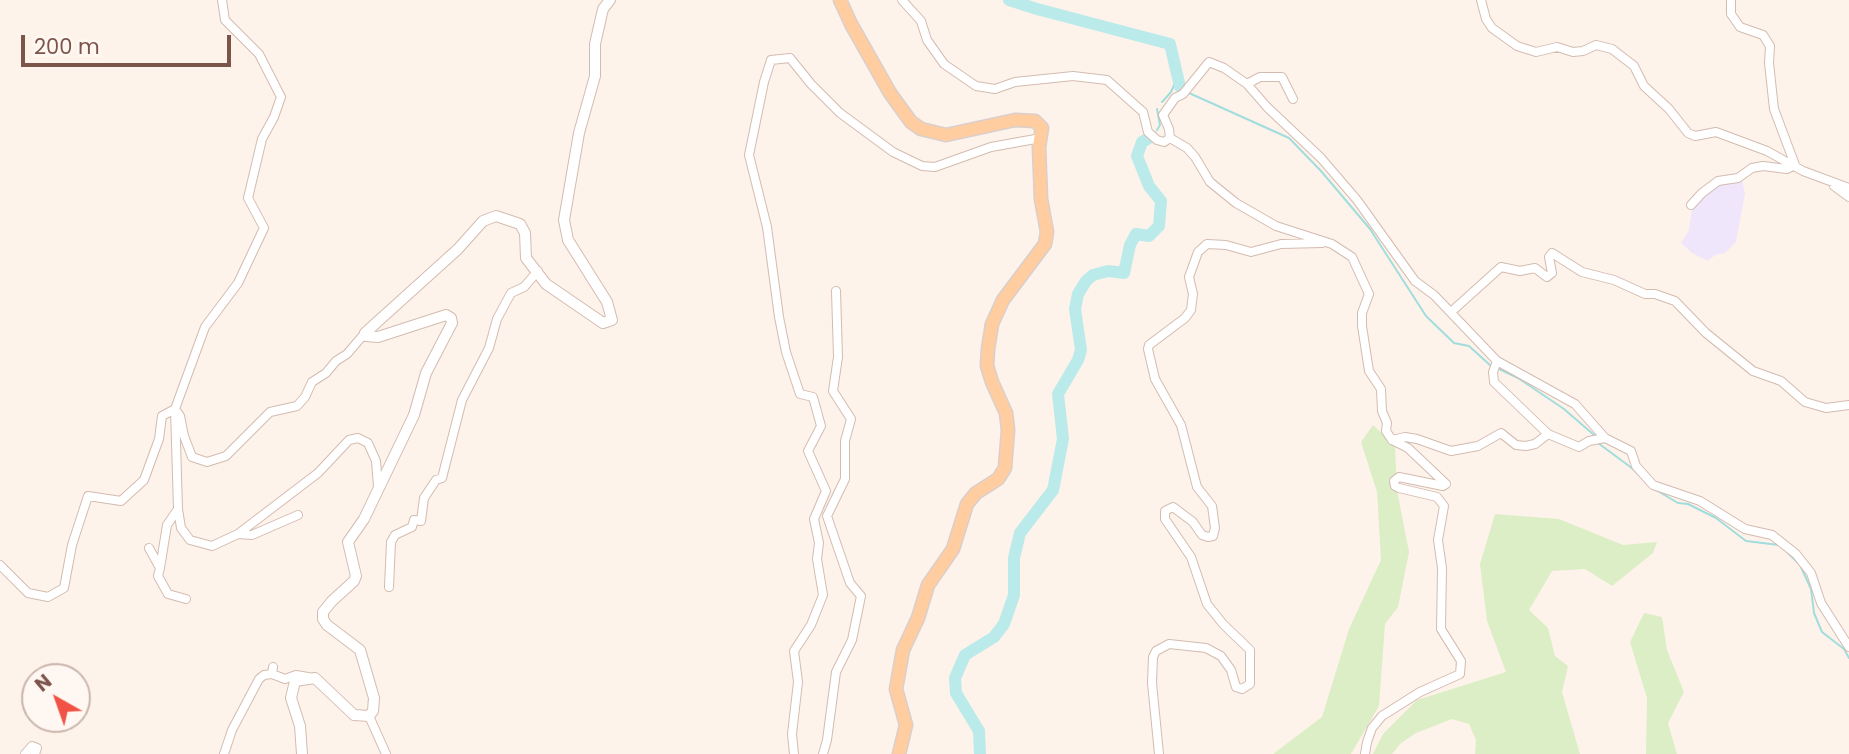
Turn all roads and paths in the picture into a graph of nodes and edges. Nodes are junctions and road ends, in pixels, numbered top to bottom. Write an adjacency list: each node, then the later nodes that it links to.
1 (222, 0): 23 (street)
2 (610, 0): 17 (street)
3 (840, 0): 9 (main road)
4 (902, 0): 10 (street)
5 (1481, 0): 11 (street)
6 (1731, 0): 11 (street)
7 (1247, 84): 8 (street); 10 (street); 19 (street)
8 (1293, 99)
9 (1041, 138): 29 (street); 48 (main road)
10 (1170, 138): 16 (street)
11 (1796, 165): 12 (street); 15 (street)
12 (1823, 178): 13 (street); 14 (street)
13 (1849, 188)
14 (1849, 197)
15 (1690, 205)
16 (1332, 243): 26 (street); 49 (street)
17 (538, 271): 20 (street); 36 (street)
18 (836, 291): 27 (street)
19 (1451, 312): 21 (street); 22 (street)
20 (365, 333): 23 (street); 28 (street)
21 (1497, 361): 24 (street); 25 (street)
22 (1849, 405)
23 (175, 409): 30 (street); 34 (street)
24 (1548, 434): 25 (street); 26 (street)
25 (1605, 438): 38 (street)
26 (1392, 440): 50 (street)
27 (845, 479): 29 (street); 47 (street)
28 (378, 486): 32 (street); 40 (street)
29 (826, 491): 46 (street)
30 (178, 509): 32 (street); 35 (street)
31 (298, 515): 32 (street)
32 (238, 534)
33 (149, 548): 35 (street)
34 (0, 565)
35 (160, 568): 37 (street)
36 (389, 587)
37 (186, 599)
38 (1849, 647)
39 (315, 678): 40 (street); 43 (street); 44 (street)
40 (369, 716): 45 (street)
41 (25, 754): 42 (street)
42 (35, 754)
43 (224, 754)
44 (302, 754)
45 (386, 754)
46 (794, 754)
47 (823, 754)
48 (899, 754)
49 (1160, 754)
50 (1366, 754)

